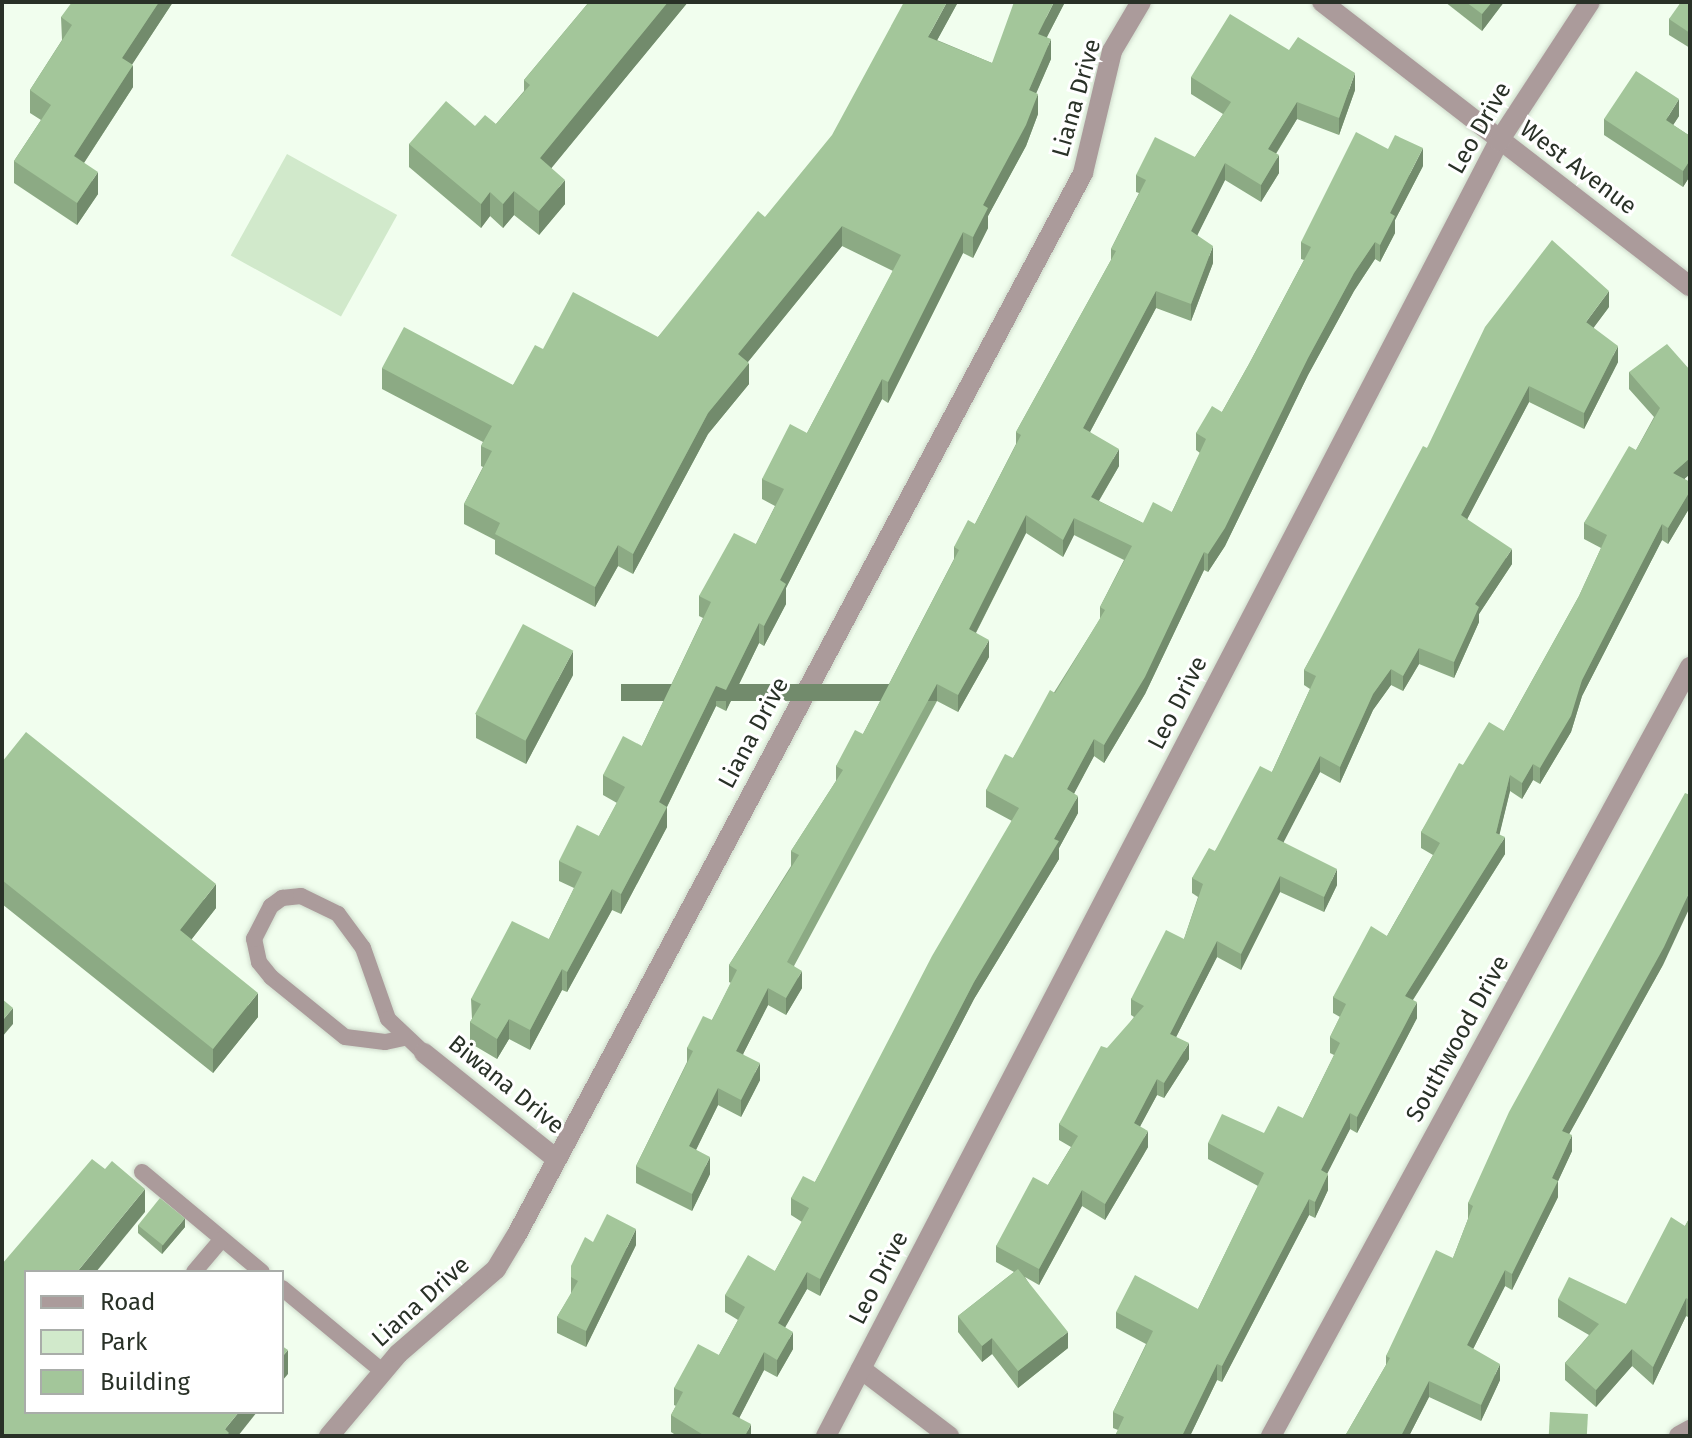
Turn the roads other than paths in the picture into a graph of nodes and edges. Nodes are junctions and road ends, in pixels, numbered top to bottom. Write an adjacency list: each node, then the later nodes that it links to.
1 (1141, 2): 9 (street, Liana Drive)
2 (1322, 2): 4 (street, West Avenue)
3 (1590, 2): 4 (street, Leo Drive)
4 (1499, 141): 5 (street, West Avenue); 15 (street, Leo Drive)
5 (1690, 286)
6 (1690, 667): 21 (street, Southwood Drive)
7 (404, 1038): 7 (lane); 8 (lane)
8 (424, 1053): 9 (street, Biwana Drive)
9 (555, 1158): 16 (street, Liana Drive)
10 (142, 1172): 11 (lane)
11 (222, 1239): 12 (lane); 13 (lane)
12 (196, 1270)
13 (260, 1270)
14 (284, 1290): 16 (lane)
15 (861, 1369): 19 (street, Leo Drive); 20 (street)
16 (383, 1372): 18 (street, Liana Drive)
17 (1690, 1430): 22 (street)
18 (329, 1436)
19 (826, 1436)
20 (949, 1436)
21 (1271, 1436)
22 (1679, 1436)

